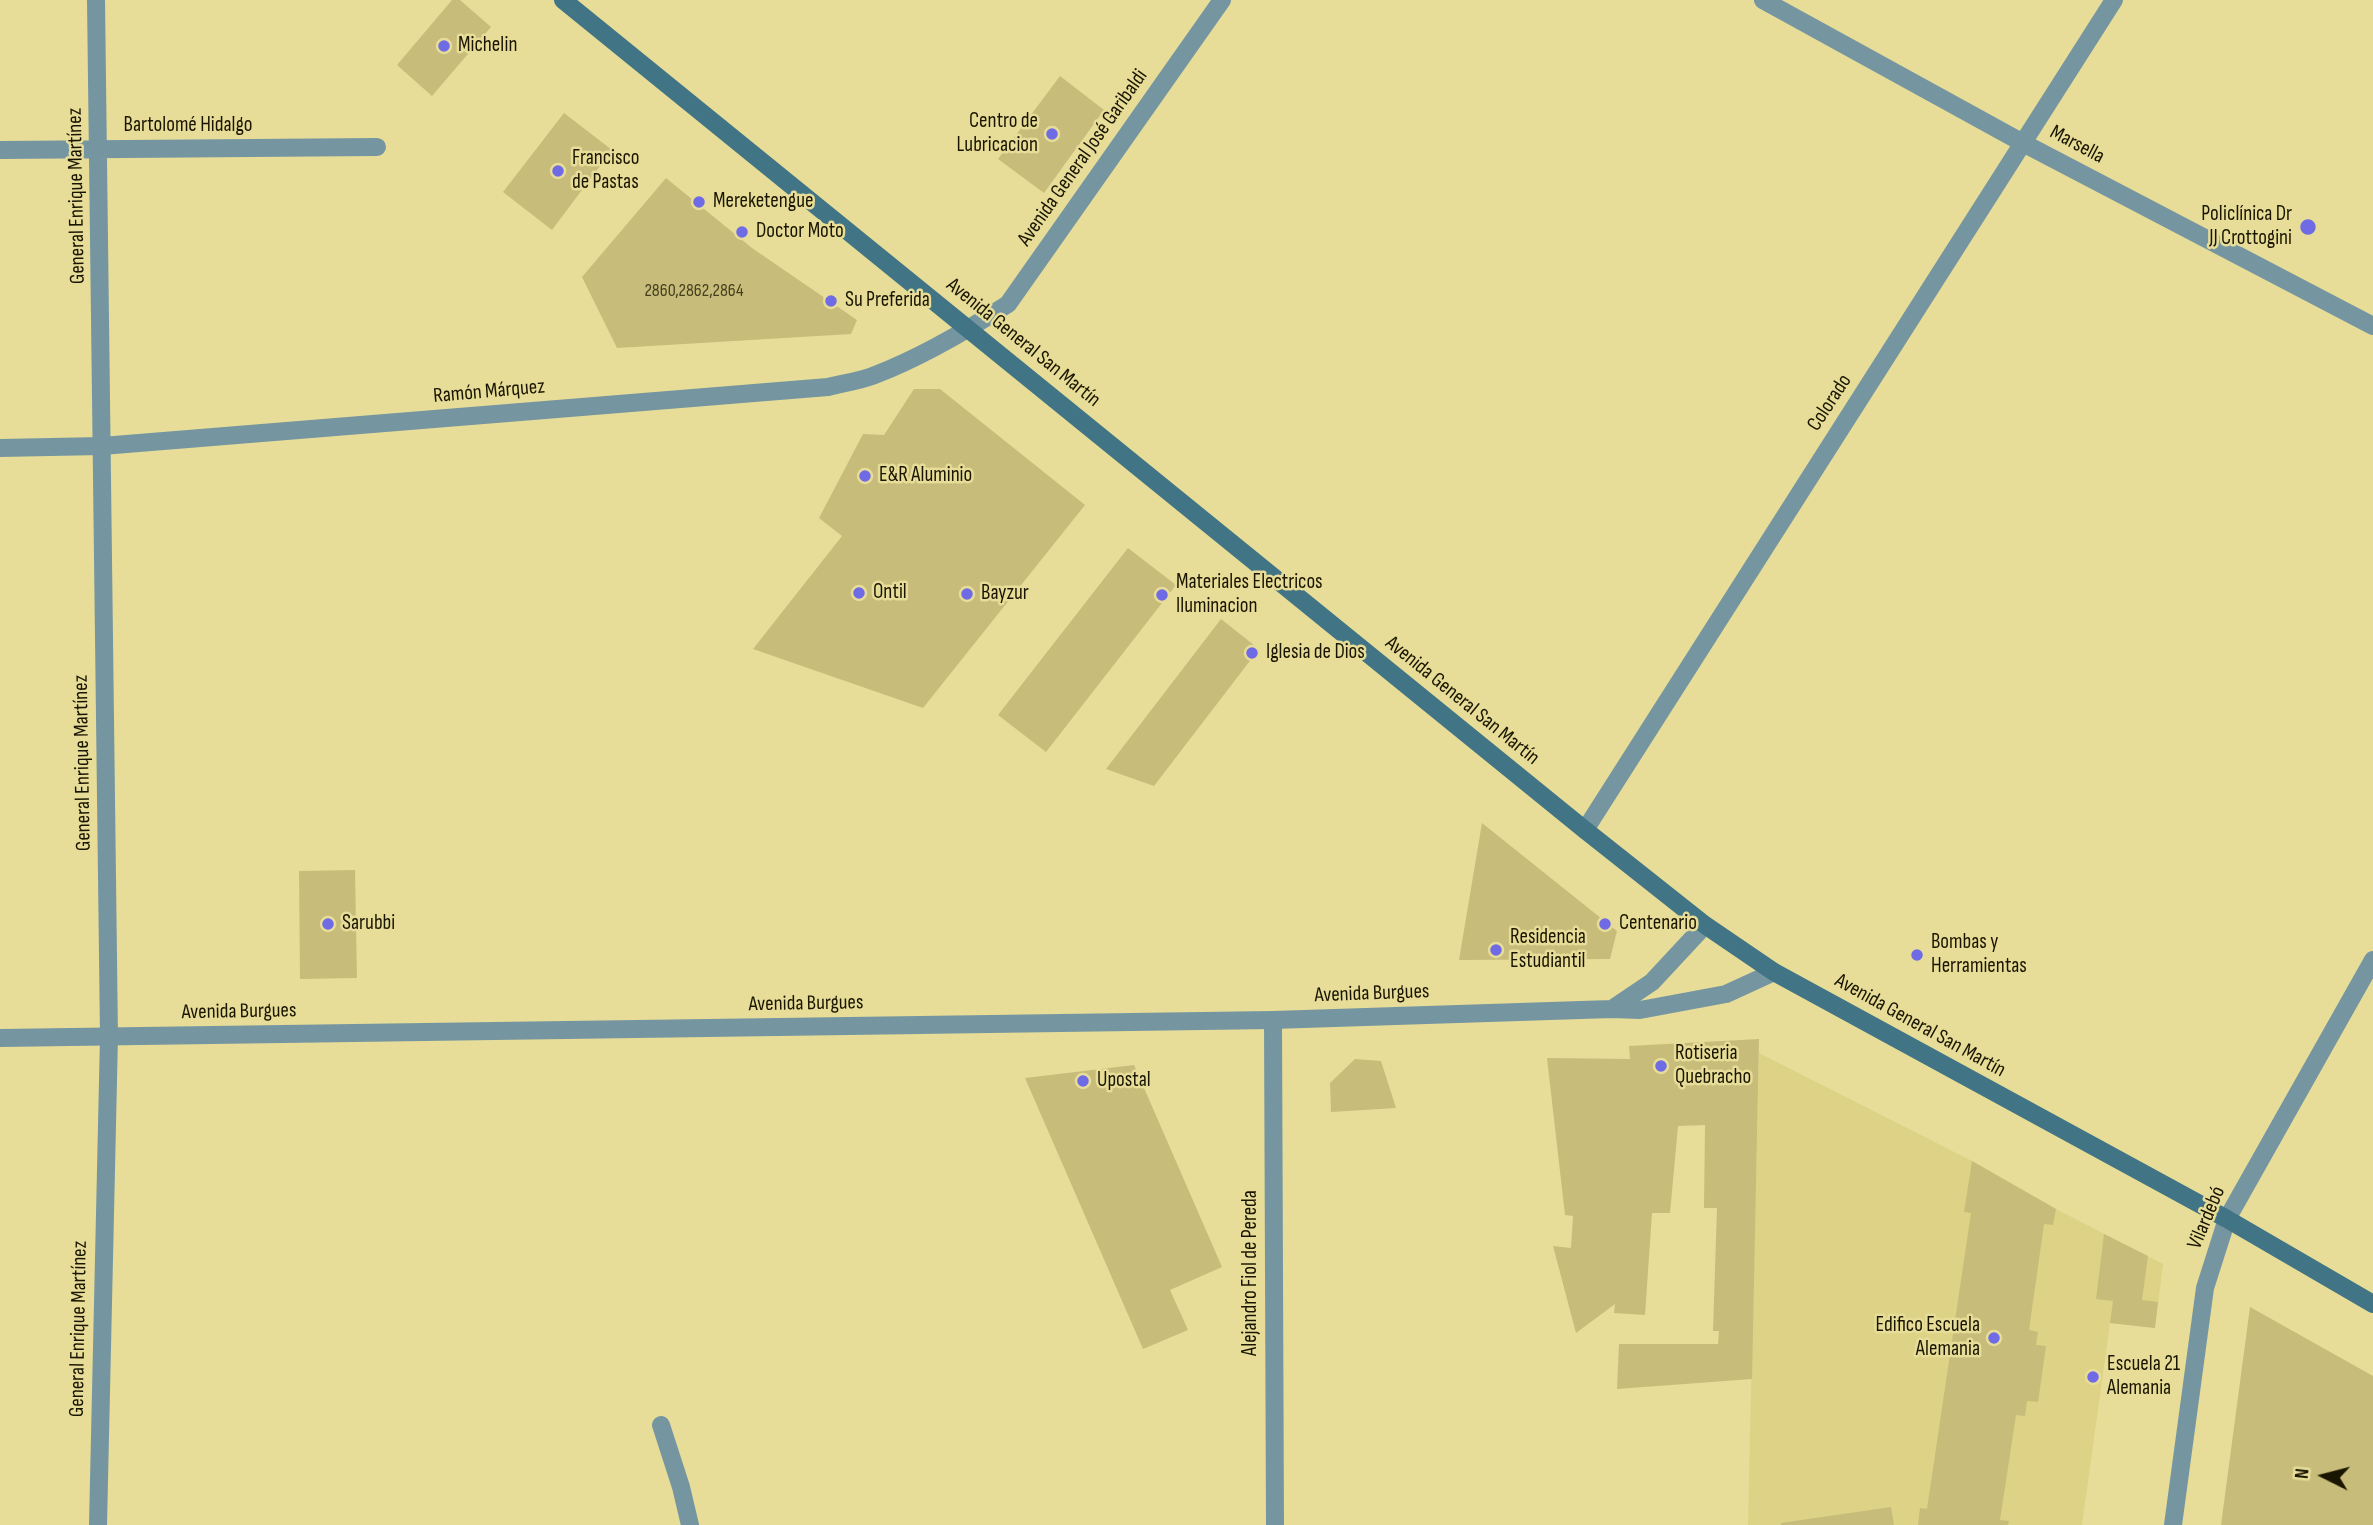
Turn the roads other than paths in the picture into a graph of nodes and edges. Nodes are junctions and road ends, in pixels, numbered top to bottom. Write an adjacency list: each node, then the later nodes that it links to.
1 (96, 0): 8 (street, General Enrique Martínez)
2 (563, 0): 11 (main road, Avenida General San Martín)
3 (1222, 0): 11 (street, Avenida General José Garibaldi)
4 (1763, 0): 6 (street, Marsella)
5 (2114, 0): 6 (street, Colorado)
6 (2023, 143): 10 (street, Marsella); 14 (street, Colorado)
7 (377, 147): 8 (street, Bartolomé Hidalgo)
8 (99, 149): 9 (street, Bartolomé Hidalgo); 12 (street, General Enrique Martínez)
9 (0, 150)
10 (2373, 326)
11 (970, 329): 12 (street, Ramón Márquez); 14 (main road, Avenida General San Martín)
12 (102, 446): 13 (street, Ramón Márquez); 20 (street, General Enrique Martínez)
13 (0, 448)
14 (1585, 830): 15 (main road, Avenida General San Martín)
15 (1705, 925): 17 (main road, Avenida General San Martín); 18 (street)
16 (2373, 960): 22 (street, Vilardebó)
17 (1774, 972): 18 (street, Avenida Burgues); 22 (main road, Avenida General San Martín)
18 (1612, 1009): 19 (street, Avenida Burgues)
19 (1273, 1020): 20 (street, Avenida Burgues); 27 (street, Alejandro Fiol de Pereda)
20 (109, 1036): 21 (street, Avenida Burgues); 25 (street, General Enrique Martínez)
21 (0, 1038)
22 (2227, 1219): 23 (main road, Avenida General San Martín); 28 (street, Vilardebó)
23 (2373, 1304)
24 (661, 1425): 26 (street)
25 (98, 1525)
26 (690, 1525)
27 (1275, 1525)
28 (2173, 1525)

